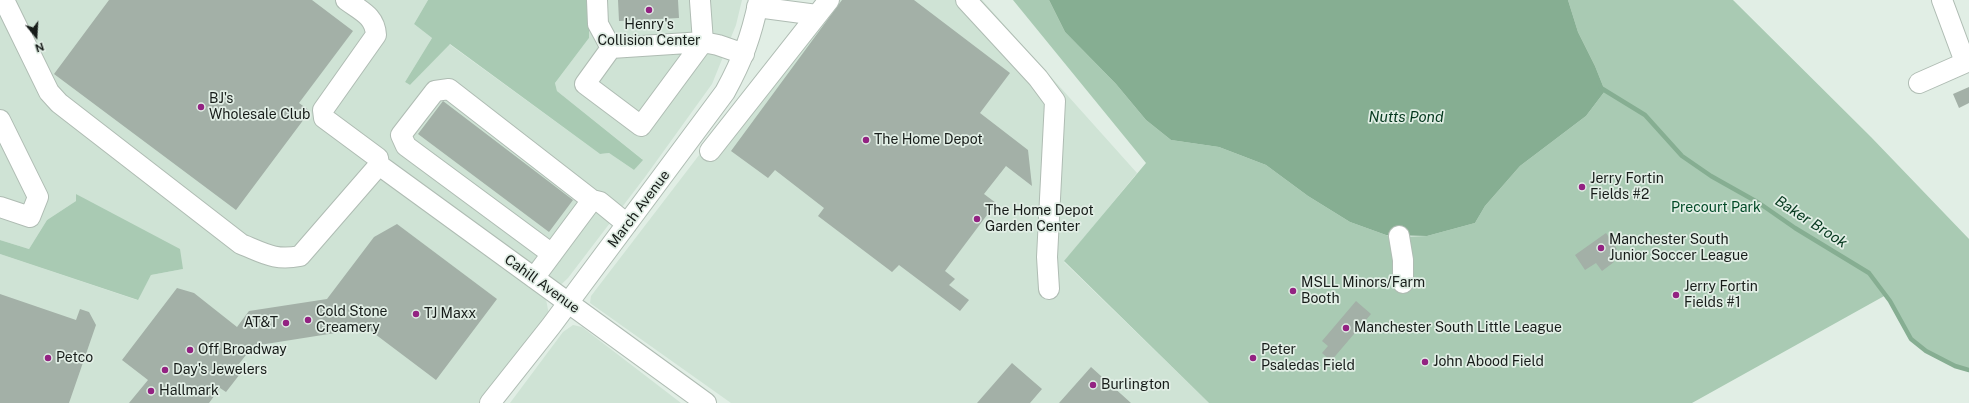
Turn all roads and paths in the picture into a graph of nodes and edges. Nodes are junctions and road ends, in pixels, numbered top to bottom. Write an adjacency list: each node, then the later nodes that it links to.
1 (4, 0): 17 (street)
2 (346, 0): 17 (street, Cahill Avenue)
3 (596, 0): 10 (street)
4 (966, 0): 25 (street)
5 (1942, 0): 12 (street)
6 (700, 1): 9 (street)
7 (758, 4): 8 (street); 11 (street, March Avenue)
8 (823, 7): 16 (street)
9 (703, 42): 10 (street); 10 (street); 11 (street)
10 (611, 48)
11 (744, 54): 20 (street, March Avenue)
12 (1967, 62): 13 (street)
13 (1919, 83)
14 (0, 120): 15 (street)
15 (5, 138): 19 (street)
16 (710, 151)
17 (379, 165): 23 (street, Cahill Avenue)
18 (592, 200): 20 (street); 22 (street); 22 (street)
19 (0, 207)
20 (627, 224): 26 (street, March Avenue)
21 (1398, 236): 24 (street)
22 (552, 254): 23 (street)
23 (534, 278): 26 (street, Cahill Avenue)
24 (1403, 283)
25 (1049, 289)
26 (567, 303): 27 (street, March Avenue); 28 (street, Cahill Avenue)
27 (490, 403)
28 (706, 403)

